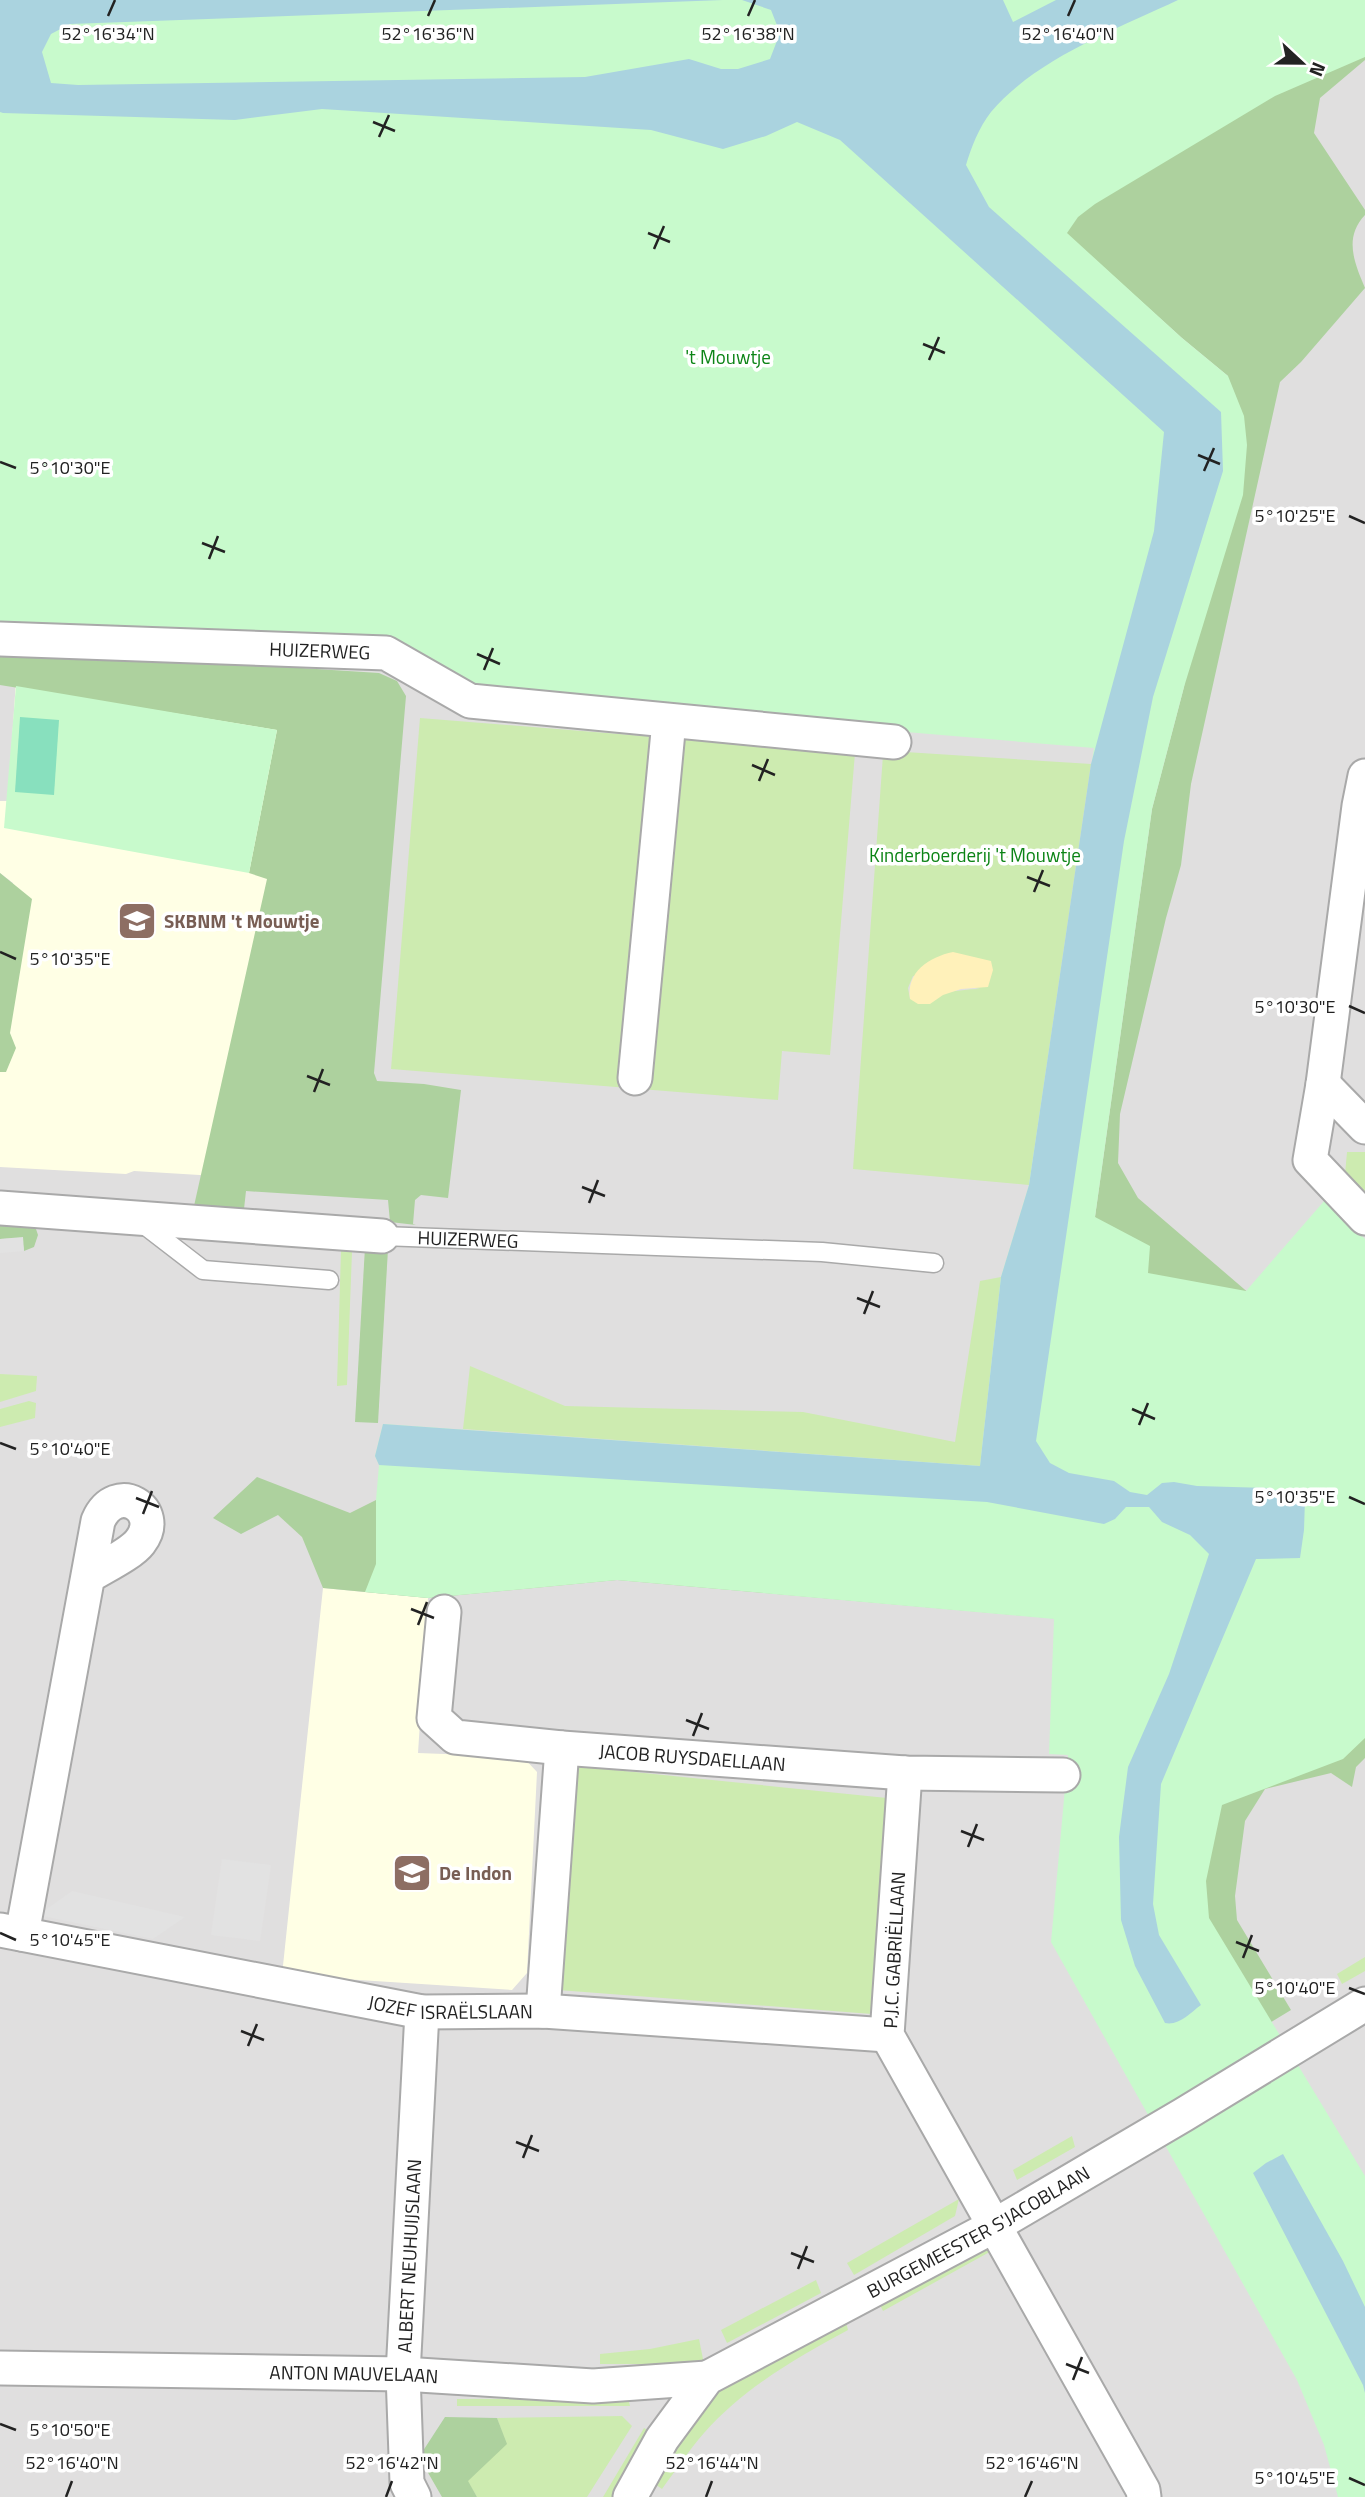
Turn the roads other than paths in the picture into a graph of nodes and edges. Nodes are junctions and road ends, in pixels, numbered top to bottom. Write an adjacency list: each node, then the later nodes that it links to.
1 (0, 639): 2 (street, HUIZERWEG)
2 (669, 721): 3 (street, HUIZERWEG); 5 (street)
3 (894, 742)
4 (1365, 776): 6 (street)
5 (635, 1078)
6 (1323, 1084): 7 (street); 9 (street)
7 (1365, 1127)
8 (0, 1208): 10 (street, HUIZERWEG)
9 (1365, 1218)
10 (137, 1219): 11 (street, HUIZERWEG); 13 (lane)
11 (382, 1236): 12 (lane, HUIZERWEG)
12 (934, 1263)
13 (329, 1280)
14 (89, 1576): 19 (street, JOZEF ISRAËLSLAAN)
15 (444, 1612): 16 (street, JACOB RUYSDAELLAAN)
16 (562, 1748): 17 (street, JACOB RUYSDAELLAAN); 21 (street)
17 (905, 1773): 18 (street, JACOB RUYSDAELLAAN); 23 (street, P.J.C. GABRIËLLAAN)
18 (1063, 1775)
19 (11, 1932): 22 (street, JOZEF ISRAËLSLAAN)
20 (1365, 2004): 24 (street, BURGEMEESTER S'JACOBLAAN)
21 (543, 2011): 22 (street, JOZEF ISRAËLSLAAN); 23 (street, JOZEF ISRAËLSLAAN)
22 (422, 2012): 26 (street, ALBERT NEUHUIJSLAAN)
23 (887, 2035): 24 (street, P.J.C. GABRIËLLAAN)
24 (994, 2225): 27 (street, BURGEMEESTER S'JACOBLAAN); 30 (street, P.J.C. GABRIËLLAAN)
25 (0, 2368): 26 (street, ANTON MAUVELAAN)
26 (403, 2374): 27 (street, ANTON MAUVELAAN); 28 (street, ALBERT NEUHUIJSLAAN)
27 (706, 2378): 29 (street, BURGEMEESTER S'JACOBLAAN)
28 (414, 2497)
29 (630, 2497)
30 (1144, 2497)

